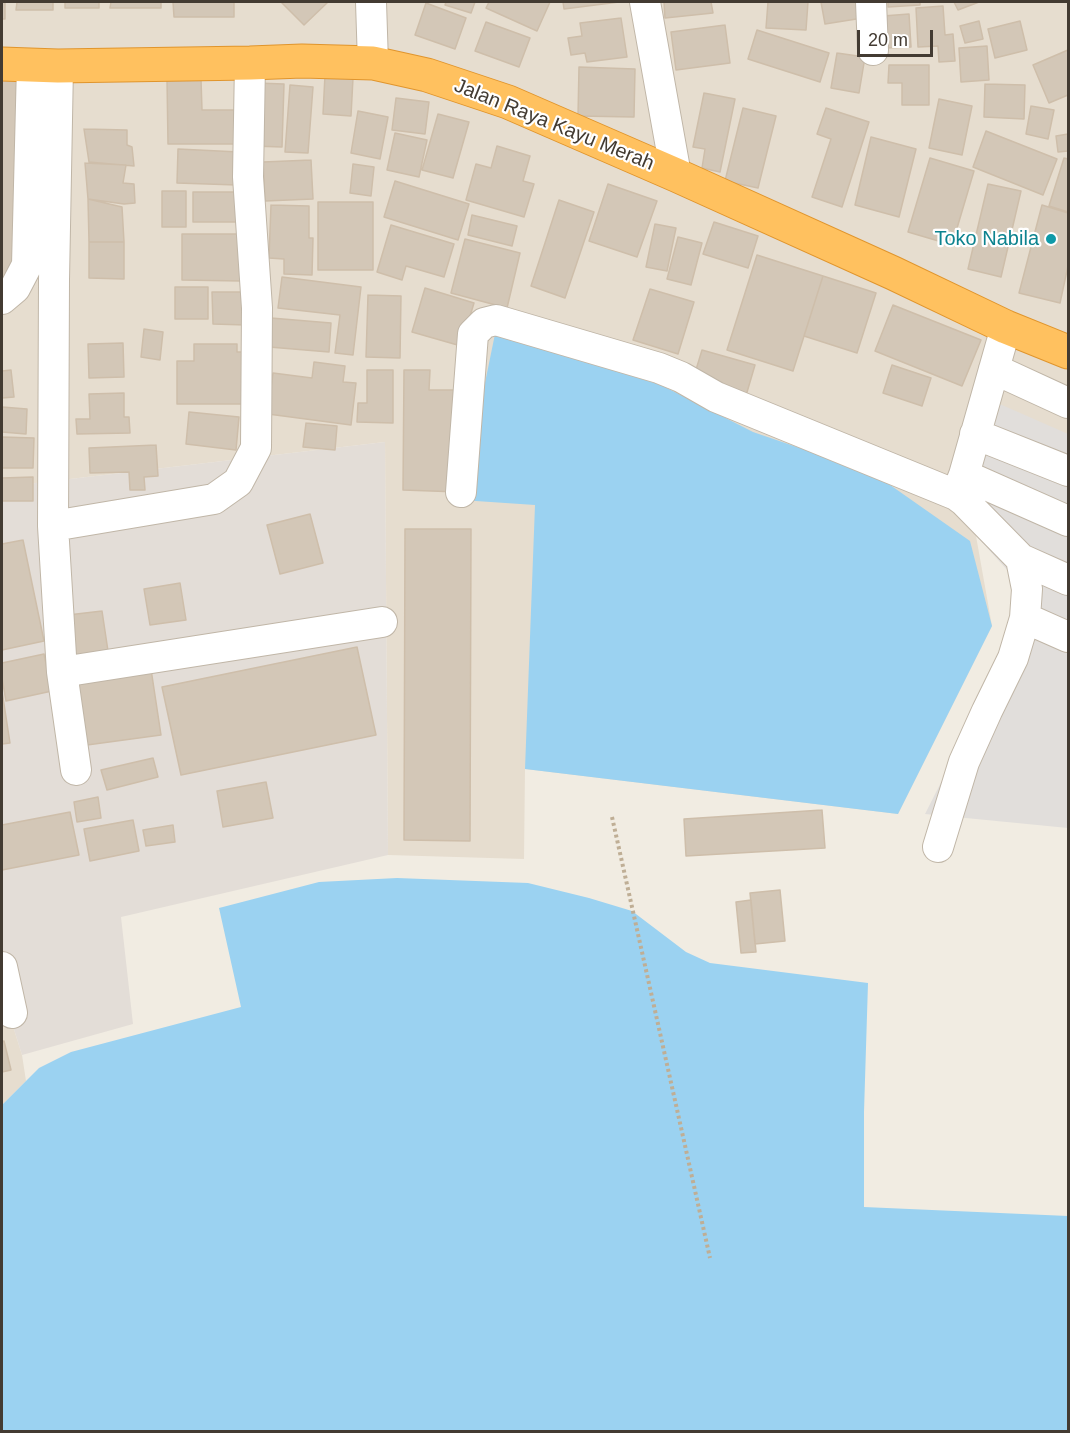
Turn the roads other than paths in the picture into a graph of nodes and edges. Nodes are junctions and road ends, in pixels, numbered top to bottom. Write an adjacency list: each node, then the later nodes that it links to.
1 (371, 2): 6 (street)
2 (645, 2): 8 (street)
3 (871, 2): 4 (street)
4 (873, 51)
5 (250, 63): 6 (highway, Jalan Raya Kayu Merah); 7 (highway, Jalan Raya Kayu Merah); 19 (street)
6 (373, 63): 8 (highway, Jalan Raya Kayu Merah)
7 (31, 65): 9 (street); 19 (street)
8 (676, 175): 10 (highway, Jalan Raya Kayu Merah)
9 (2, 299)
10 (1006, 327): 11 (highway, Jalan Raya Kayu Merah); 12 (street)
11 (1068, 352)
12 (994, 369): 13 (street); 14 (street)
13 (1068, 402)
14 (975, 434): 15 (street); 16 (street)
15 (1068, 471)
16 (960, 485): 17 (street); 18 (street); 20 (street)
17 (461, 492)
18 (1068, 521)
19 (53, 526): 25 (street)
20 (1021, 559): 21 (street); 22 (street)
21 (1068, 580)
22 (1025, 618): 24 (street); 27 (street)
23 (382, 622): 25 (street)
24 (1068, 637)
25 (62, 672): 26 (street)
26 (76, 770)
27 (938, 847)
28 (2, 968): 29 (street)
29 (12, 1012)

